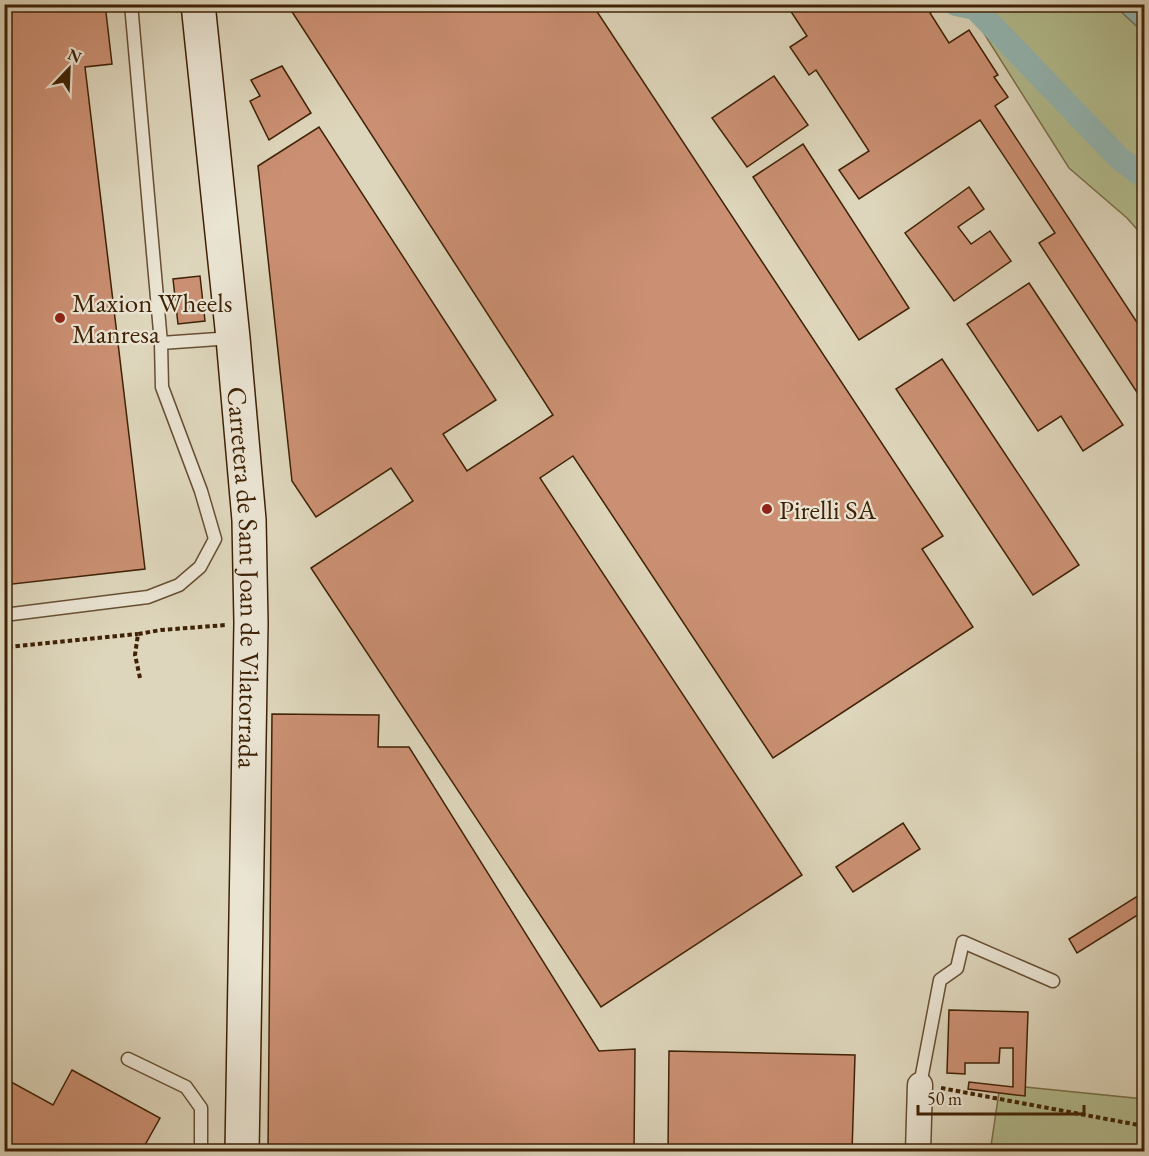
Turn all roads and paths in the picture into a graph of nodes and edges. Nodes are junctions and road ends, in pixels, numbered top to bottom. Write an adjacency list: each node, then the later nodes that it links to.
1 (131, 4): 4 (lane)
2 (198, 4): 3 (street, Carretera de Sant Joan de Vilatorrada)
3 (233, 338): 4 (lane); 6 (street, Carretera de Sant Joan de Vilatorrada)
4 (161, 344): 5 (lane)
5 (4, 615)
6 (251, 623): 7 (path); 15 (street, Carretera de Sant Joan de Vilatorrada)
7 (138, 634): 8 (path); 9 (path)
8 (8, 647)
9 (140, 678)
10 (1053, 981): 12 (lane)
11 (128, 1059): 14 (lane)
12 (920, 1085): 13 (path); 16 (street)
13 (1144, 1126)
14 (201, 1152)
15 (242, 1152)
16 (918, 1152)

